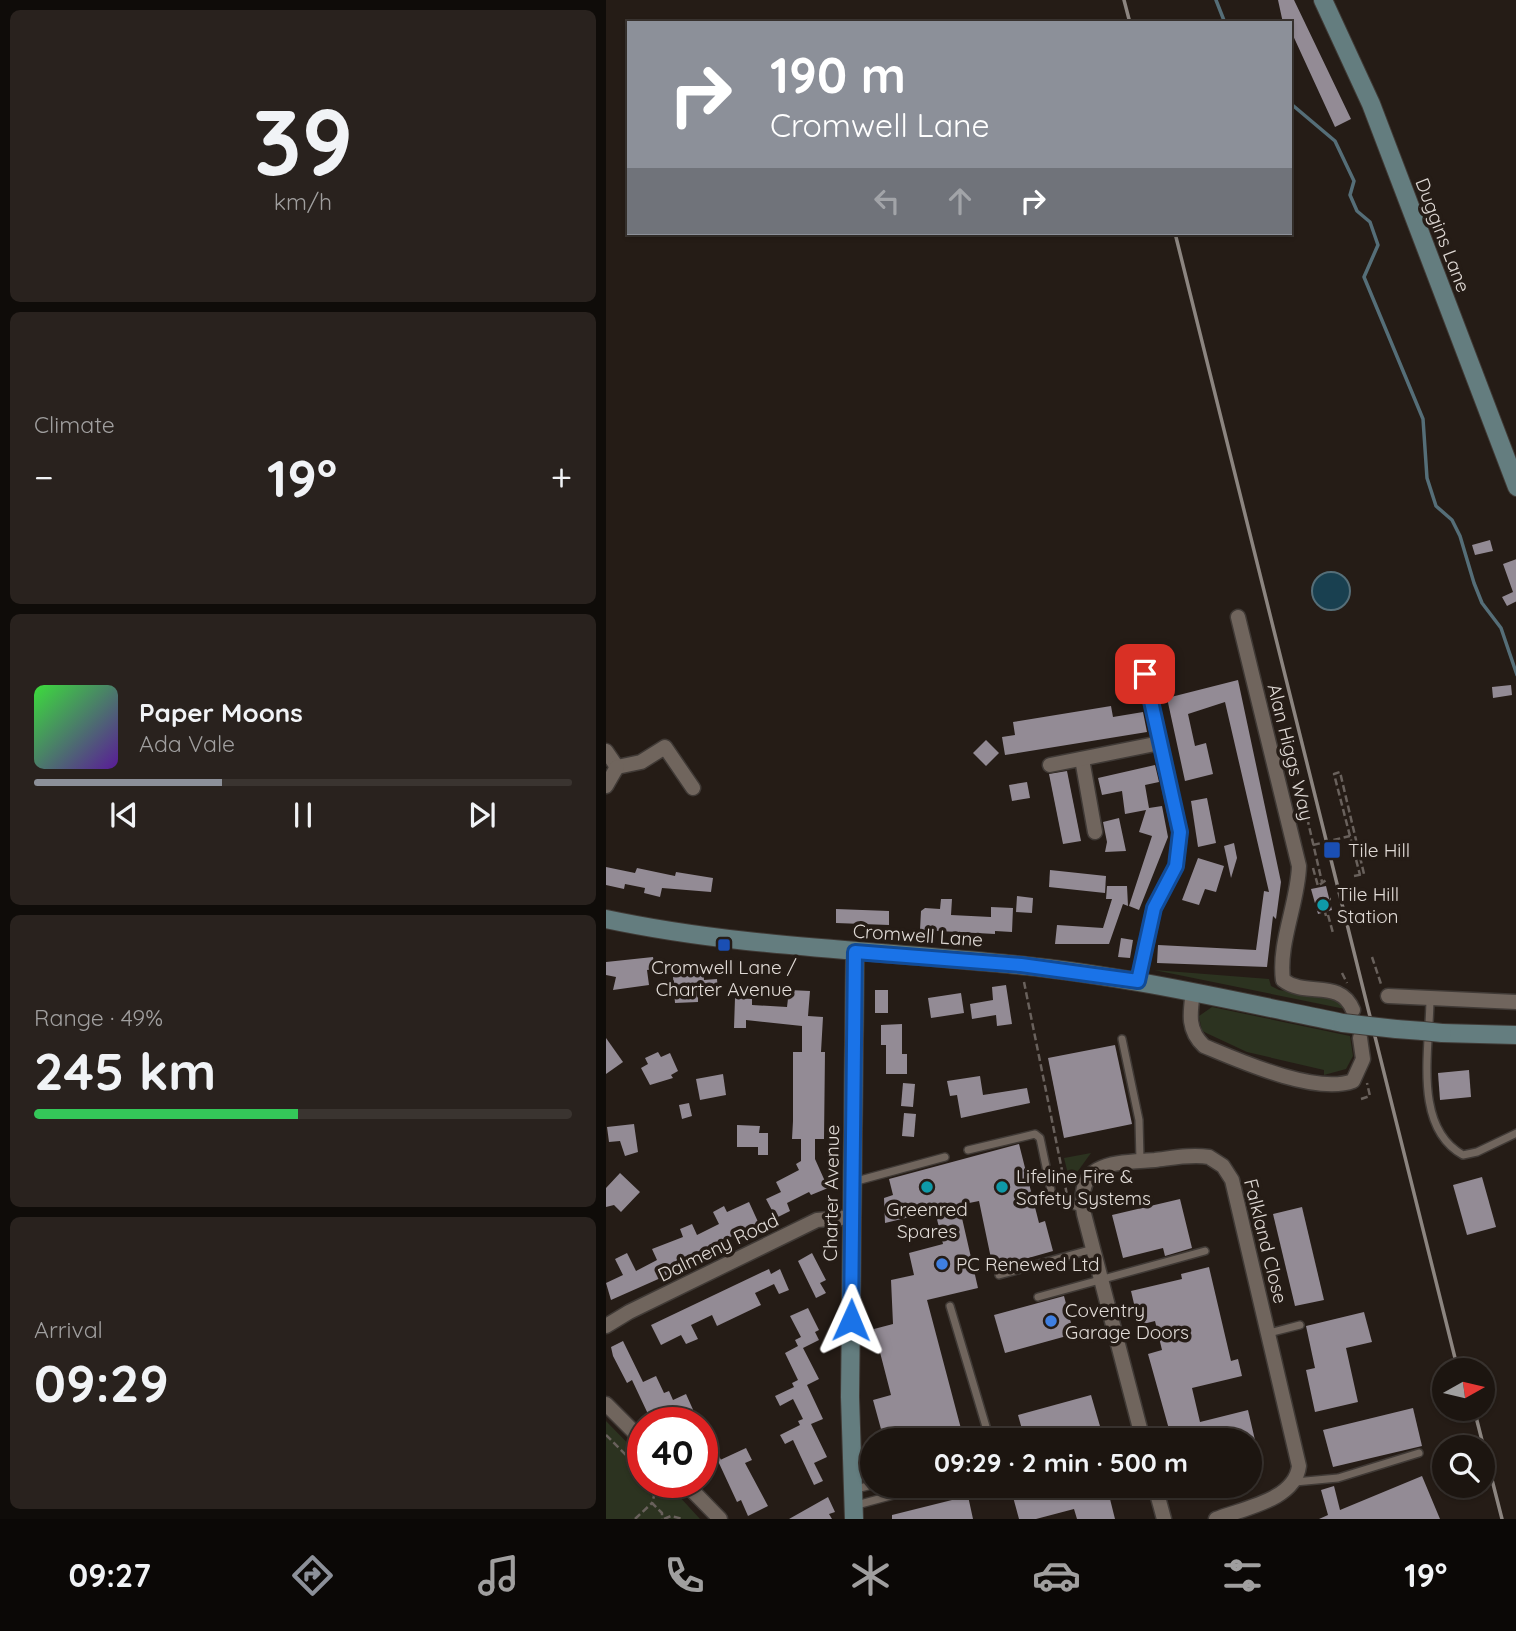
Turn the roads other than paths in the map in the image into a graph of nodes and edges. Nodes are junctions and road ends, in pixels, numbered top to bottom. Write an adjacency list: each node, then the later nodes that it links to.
1 (1323, 0): 2 (street, Duggins Lane)
2 (1517, 487)
3 (1238, 617): 20 (street, Alan Higgs Way)
4 (1145, 674): 5 (street)
5 (1160, 743): 7 (street); 15 (street)
6 (606, 751): 9 (street)
7 (1082, 759): 8 (street); 12 (street)
8 (1050, 765)
9 (617, 767): 10 (street); 11 (street)
10 (606, 786)
11 (693, 788)
12 (1095, 832)
13 (606, 919): 14 (street, Cromwell Lane)
14 (855, 952): 15 (street, Cromwell Lane); 28 (street, Charter Avenue)
15 (1138, 981): 16 (street, Cromwell Lane)
16 (1193, 992): 20 (street, Cromwell Lane); 22 (street)
17 (1388, 996): 18 (street)
18 (1430, 998): 19 (street); 24 (lane)
19 (1517, 1002)
20 (1348, 1017): 21 (street, Cromwell Lane, bridge)
21 (1517, 1035)
22 (1360, 1038)
23 (1122, 1039): 27 (lane)
24 (1517, 1133)
25 (968, 1150): 29 (lane)
26 (945, 1157): 28 (lane)
27 (1140, 1161): 29 (street, Falkland Close); 39 (street, Falkland Close)
28 (853, 1182): 30 (street, Charter Avenue)
29 (1076, 1207): 31 (street, Falkland Close)
30 (852, 1217): 38 (street, Dalmeny Road); 49 (street, Charter Avenue)
31 (1093, 1249): 33 (lane); 34 (street, Falkland Close)
32 (1205, 1251): 34 (lane)
33 (999, 1275)
34 (1101, 1280): 35 (lane); 43 (street, Falkland Close)
35 (1038, 1297)
36 (950, 1306): 42 (lane)
37 (1300, 1325): 39 (lane)
38 (606, 1326)
39 (1269, 1333): 45 (street, Falkland Close)
40 (606, 1404): 41 (street)
41 (627, 1425)
42 (986, 1428)
43 (1140, 1428)
44 (1419, 1453): 45 (lane)
45 (1294, 1482): 52 (street)
46 (700, 1498): 50 (street)
47 (880, 1498): 49 (lane)
48 (1158, 1498): 51 (street)
49 (853, 1505)
50 (720, 1519)
51 (1164, 1519)
52 (1216, 1519)

